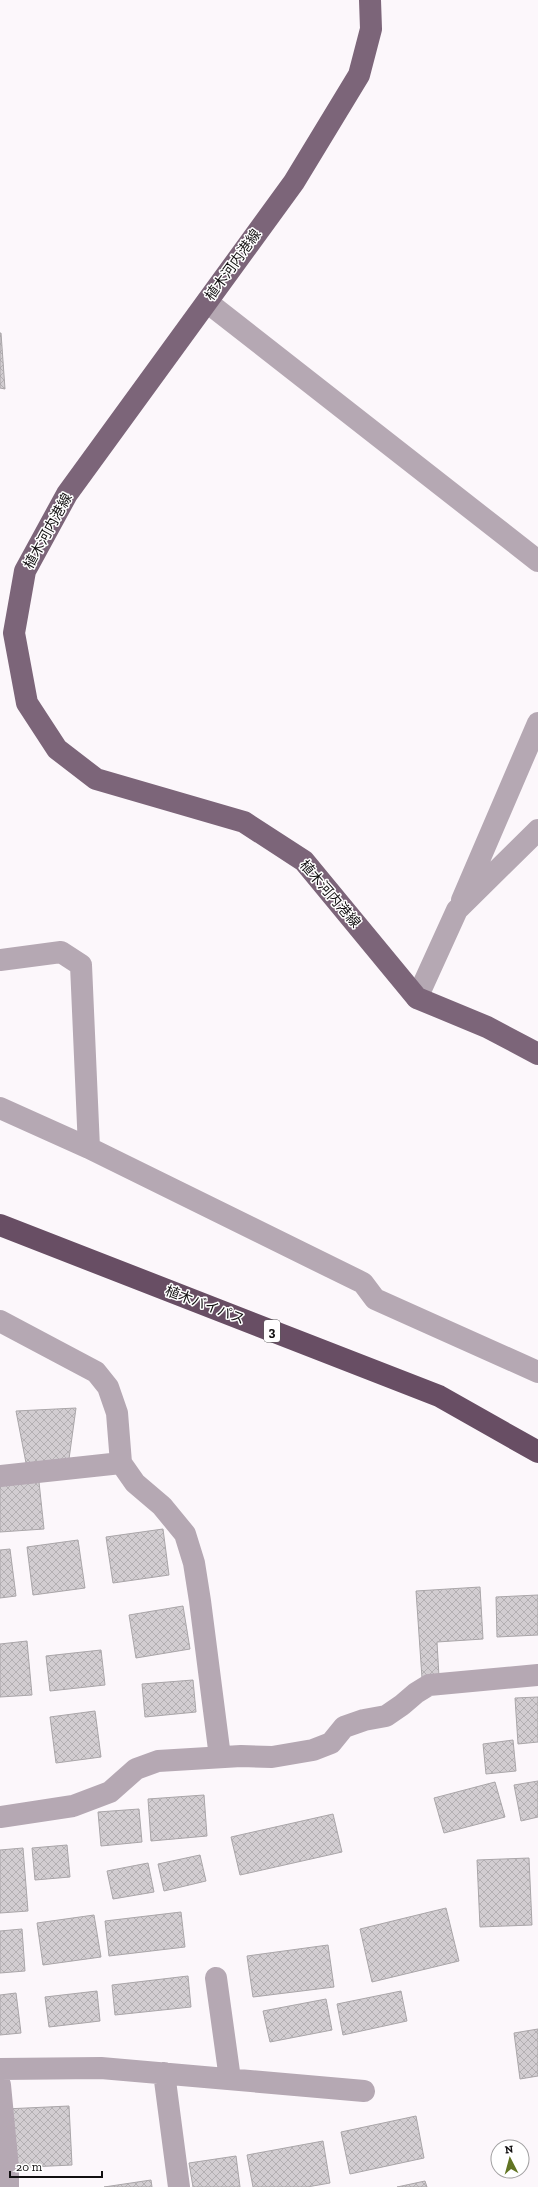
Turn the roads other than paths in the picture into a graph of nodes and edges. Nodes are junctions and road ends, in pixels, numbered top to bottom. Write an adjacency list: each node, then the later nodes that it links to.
1 (370, 0): 2 (main road, 植木河内港線)
2 (207, 302): 3 (street); 8 (main road, 植木河内港線)
3 (538, 561)
4 (538, 723): 6 (street)
5 (538, 830): 6 (street)
6 (457, 910): 8 (street)
7 (0, 960): 11 (street)
8 (417, 998): 9 (main road, 植木河内港線)
9 (538, 1054)
10 (0, 1108): 11 (street)
11 (89, 1148): 14 (street)
12 (0, 1225): 15 (highway, 植木バイパス / 3)
13 (0, 1321): 16 (street)
14 (538, 1372)
15 (538, 1452)
16 (121, 1463): 17 (street); 19 (street)
17 (0, 1476)
18 (538, 1675): 19 (street)
19 (220, 1758): 20 (street)
20 (0, 1817)
21 (216, 1978): 24 (street)
22 (0, 2069): 23 (street)
23 (164, 2074): 24 (street); 28 (street)
24 (230, 2079): 26 (street)
25 (0, 2085): 27 (street)
26 (364, 2091)
27 (8, 2187)
28 (179, 2187)

